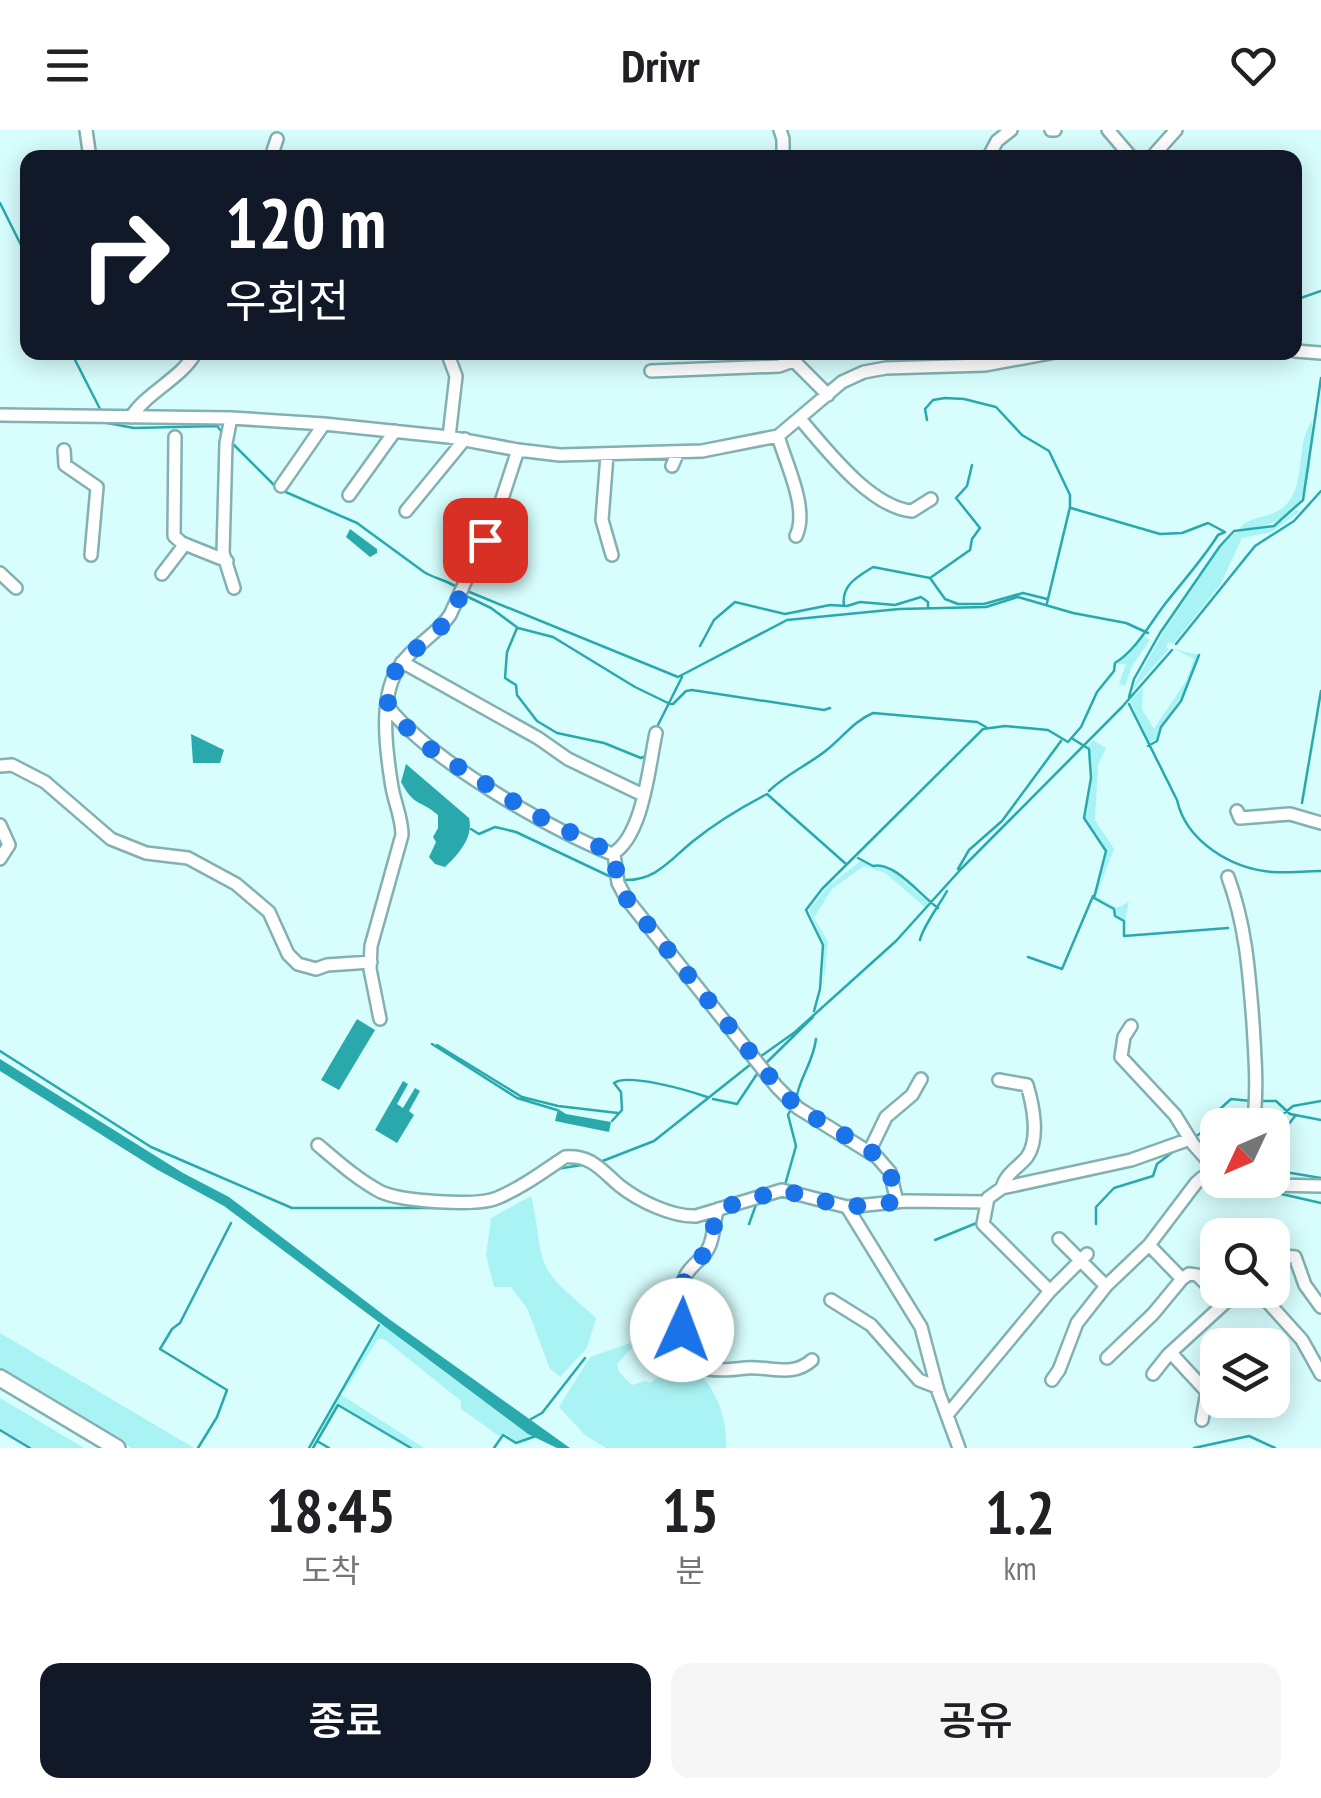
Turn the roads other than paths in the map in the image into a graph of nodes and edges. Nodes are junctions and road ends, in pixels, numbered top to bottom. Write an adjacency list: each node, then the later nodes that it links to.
1 (1011, 130): 6 (street)
2 (1108, 130): 7 (street)
3 (1176, 130): 8 (street)
4 (278, 139): 5 (street)
5 (274, 150)
6 (992, 150)
7 (1125, 150)
8 (1158, 150)
9 (191, 360): 17 (street)
10 (450, 360): 22 (street)
11 (785, 360): 14 (street)
12 (793, 360): 15 (street)
13 (957, 360): 15 (street)
14 (651, 371)
15 (828, 395): 19 (street)
16 (0, 415): 17 (street)
17 (131, 417): 18 (street)
18 (231, 418): 20 (street); 43 (street)
19 (801, 420): 23 (street); 37 (street)
20 (324, 424): 21 (street); 33 (street)
21 (395, 431): 22 (street); 34 (street)
22 (450, 436): 25 (street)
23 (778, 436): 29 (street); 39 (street)
24 (176, 437): 40 (street)
25 (465, 439): 28 (street); 36 (street)
26 (581, 441): 31 (street)
27 (64, 450): 41 (street)
28 (518, 450): 31 (street); 48 (street)
29 (678, 452): 30 (street); 32 (street)
30 (607, 454): 31 (street); 42 (street)
31 (581, 455)
32 (672, 466)
33 (281, 486)
34 (349, 494)
35 (931, 500): 37 (street)
36 (406, 512)
37 (912, 512): 38 (street)
38 (926, 517)
39 (796, 536)
40 (185, 544): 43 (street); 45 (street)
41 (91, 556)
42 (612, 556)
43 (226, 561): 47 (street)
44 (0, 573): 46 (street)
45 (162, 574)
46 (16, 588)
47 (234, 588)
48 (402, 662): 49 (street); 52 (street)
49 (388, 707): 56 (street); 59 (street)
50 (656, 733): 52 (street)
51 (0, 766): 59 (street)
52 (644, 795): 56 (street)
53 (1237, 811): 54 (street)
54 (1321, 823)
55 (0, 825): 57 (street)
56 (614, 854): 67 (street)
57 (0, 858)
58 (1228, 878): 64 (street)
59 (371, 962): 60 (street)
60 (380, 1019)
61 (1131, 1026): 65 (street)
62 (921, 1078): 67 (street)
63 (999, 1080): 72 (street)
64 (1256, 1108)
65 (1190, 1138): 68 (street); 72 (street)
66 (318, 1145): 76 (street)
67 (870, 1150): 73 (street)
68 (1200, 1151)
69 (1200, 1180): 78 (street)
70 (1290, 1184): 71 (street)
71 (1321, 1186)
72 (1002, 1188): 74 (street)
73 (897, 1202): 74 (street); 75 (street)
74 (986, 1202): 84 (street)
75 (847, 1207): 76 (street); 97 (street)
76 (718, 1209): 91 (street)
77 (1059, 1239): 79 (street)
78 (1149, 1246): 81 (street); 83 (street)
79 (1083, 1257): 83 (street); 84 (street)
80 (1290, 1257): 86 (street)
81 (1182, 1279): 82 (street); 90 (street)
82 (1200, 1279)
83 (1106, 1286): 95 (street)
84 (1050, 1292): 98 (street)
85 (831, 1300): 97 (street)
86 (1321, 1307)
87 (1219, 1308): 89 (street)
88 (1273, 1308): 93 (street)
89 (1171, 1353): 92 (street); 99 (street)
90 (1108, 1358)
91 (812, 1360)
92 (1153, 1374)
93 (1321, 1374)
94 (0, 1378): 101 (highway)
95 (1052, 1380)
96 (0, 1386): 100 (highway)
97 (937, 1387): 98 (street)
98 (947, 1415): 102 (street)
99 (1202, 1420)
100 (103, 1448)
101 (117, 1448)
102 (959, 1448)

